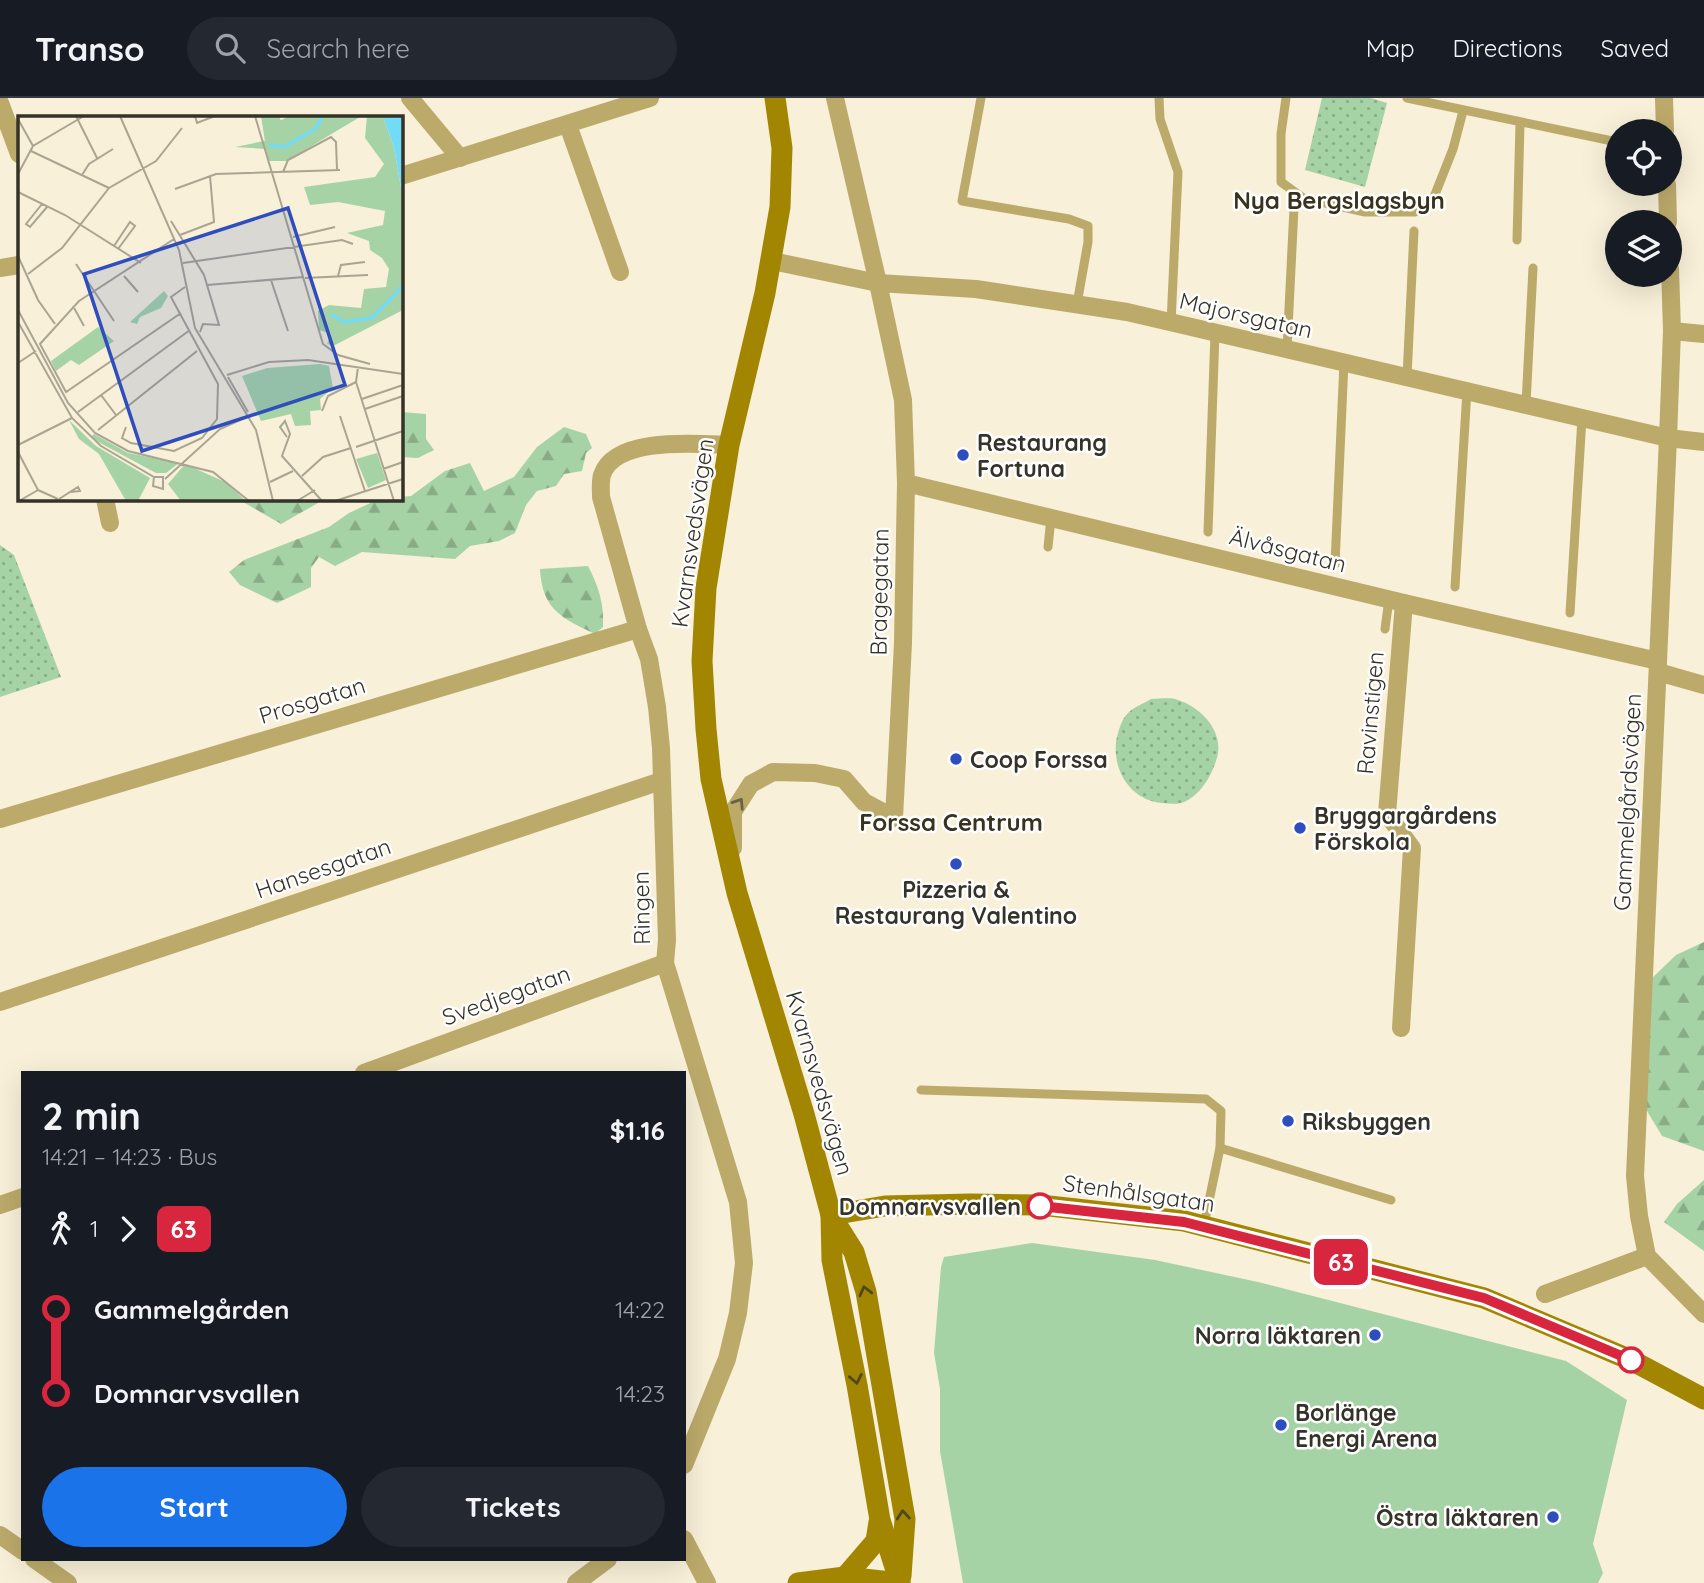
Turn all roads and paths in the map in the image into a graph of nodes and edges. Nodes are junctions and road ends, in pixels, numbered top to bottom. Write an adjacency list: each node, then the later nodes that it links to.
1 (410, 98): 17 (street)
2 (650, 98): 14 (street)
3 (775, 98): 22 (street, Kvarnsvedsvägen)
4 (835, 98): 27 (street, Bragegatan)
5 (981, 98): 29 (lane)
6 (1159, 98): 30 (lane)
7 (1286, 98): 11 (lane)
8 (1407, 98): 11 (lane)
9 (1664, 98): 12 (street)
10 (0, 103): 16 (street)
11 (1463, 111): 13 (lane)
12 (1665, 119)
13 (1520, 123): 15 (lane); 21 (lane)
14 (568, 125): 17 (street); 26 (street)
15 (1605, 140)
16 (18, 151)
17 (460, 158): 18 (street)
18 (402, 177)
19 (1294, 208): 34 (lane)
20 (1414, 230): 36 (lane)
21 (1517, 240)
22 (772, 261): 27 (street, Majorsgatan); 42 (street, Kvarnsvedsvägen)
23 (18, 265): 24 (street)
24 (0, 268)
25 (1533, 268): 38 (lane)
26 (620, 272)
27 (878, 283): 29 (street, Majorsgatan); 43 (street, Bragegatan)
28 (1671, 287): 31 (street, Gammelgårdsvägen)
29 (1077, 304): 30 (street, Majorsgatan)
30 (1171, 323): 32 (street, Majorsgatan)
31 (1672, 331): 33 (street); 40 (street, Gammelgårdsvägen)
32 (1215, 333): 34 (street, Majorsgatan); 47 (lane)
33 (1704, 334)
34 (1287, 349): 35 (street, Majorsgatan)
35 (1344, 362): 36 (street, Majorsgatan); 49 (lane)
36 (1407, 377): 37 (street, Majorsgatan)
37 (1467, 390): 38 (street, Majorsgatan); 50 (lane)
38 (1526, 404): 39 (street, Majorsgatan)
39 (1582, 418): 40 (street, Majorsgatan); 52 (lane)
40 (1668, 438): 41 (street, Majorsgatan); 55 (street, Gammelgårdsvägen)
41 (1704, 442)
42 (729, 445): 53 (street, Ringen); 59 (street, Kvarnsvedsvägen)
43 (906, 483): 45 (street, Älvåsgatan); 59 (street, Bragegatan, one-way to 43)
44 (105, 500): 46 (street)
45 (1051, 518): 48 (lane); 51 (street, Älvåsgatan)
46 (110, 523)
47 (1208, 531)
48 (1048, 547)
49 (1335, 564)
50 (1455, 587)
51 (1397, 601): 54 (lane); 55 (street, Älvåsgatan); 62 (street, Ravinstigen)
52 (1570, 613)
53 (638, 629): 57 (street, Ringen); 58 (street, Prosgatan)
54 (1385, 629)
55 (1658, 667): 56 (street, Älvåsgatan); 72 (street, Gammelgårdsvägen)
56 (1704, 685)
57 (661, 781): 60 (street, Ringen); 61 (street, Hansesgatan)
58 (0, 819)
59 (737, 893): 70 (street, Kvarnsvedsvägen)
60 (665, 963): 63 (street, Svedjegatan); 64 (street, Ringen)
61 (0, 1002)
62 (1401, 1028)
63 (369, 1071)
64 (693, 1088): 76 (street, Ringen)
65 (921, 1090): 66 (lane)
66 (1220, 1148): 68 (lane); 71 (lane)
67 (21, 1198): 69 (street)
68 (1391, 1200)
69 (0, 1205)
70 (831, 1215): 71 (street, Stenhålsgatan); 77 (street, Kvarnsvedsvägen, one-way to 77); 88 (street, Kvarnsvedsvägen, one-way to 70)
71 (1203, 1227): 75 (street, Stenhålsgatan)
72 (1647, 1256): 73 (street); 74 (street)
73 (1545, 1294)
74 (1704, 1314)
75 (1704, 1399)
76 (686, 1460)
77 (880, 1520): 83 (street); 88 (street, Kvarnsvedsvägen)
78 (0, 1535): 80 (street)
79 (686, 1543): 86 (street)
80 (21, 1550)
81 (37, 1561): 84 (street)
82 (605, 1561): 85 (street)
83 (845, 1577): 87 (street); 88 (street)
84 (68, 1583)
85 (576, 1583)
86 (708, 1583)
87 (799, 1583)
88 (900, 1583)

